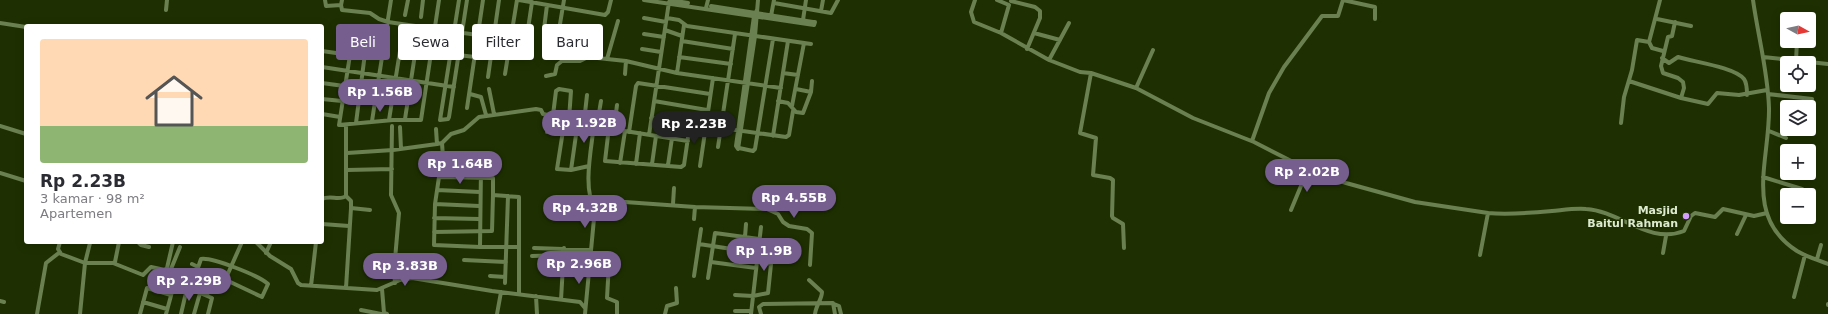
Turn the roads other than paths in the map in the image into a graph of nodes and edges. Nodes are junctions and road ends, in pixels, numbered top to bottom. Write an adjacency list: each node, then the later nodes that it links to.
1 (167, 0): 37 (street)
2 (325, 0): 28 (street)
3 (391, 0): 49 (street)
4 (408, 0): 40 (street)
5 (424, 0): 42 (street)
6 (439, 0): 54 (street)
7 (458, 0): 55 (street)
8 (467, 0): 56 (street)
9 (483, 0): 57 (street)
10 (499, 0): 58 (street)
11 (518, 0): 29 (street); 59 (street)
12 (564, 0): 34 (street)
13 (611, 0): 34 (street)
14 (644, 0): 26 (street)
15 (708, 0): 35 (street)
16 (757, 0): 39 (street)
17 (791, 0): 33 (street)
18 (806, 0): 36 (street)
19 (823, 0): 38 (street)
20 (838, 0): 38 (street)
21 (975, 0): 65 (street)
22 (997, 0): 31 (street)
23 (1343, 0): 44 (street); 191 (street)
24 (1660, 0): 45 (street)
25 (1753, 0): 87 (street)
26 (660, 1): 27 (street)
27 (669, 1): 35 (street); 46 (street)
28 (341, 2): 49 (street)
29 (532, 2): 32 (street); 60 (street)
30 (774, 2): 33 (street); 41 (street)
31 (1010, 2): 65 (street); 66 (street)
32 (547, 5): 34 (street); 34 (street)
33 (790, 6): 36 (street)
34 (562, 7)
35 (706, 7): 39 (street)
36 (805, 9): 38 (street); 47 (street)
37 (166, 10)
38 (821, 11)
39 (756, 14): 41 (street); 47 (street); 70 (street)
40 (405, 15)
41 (771, 16): 47 (street)
42 (421, 17)
43 (644, 18): 46 (street)
44 (1375, 19)
45 (1656, 19): 50 (street); 76 (street)
46 (666, 20): 61 (street); 64 (street)
47 (803, 20)
48 (618, 21): 89 (street)
49 (388, 22): 53 (street); 114 (street)
50 (1675, 22): 62 (street); 84 (street)
51 (0, 23): 63 (street)
52 (1069, 23): 73 (street)
53 (401, 24)
54 (436, 24)
55 (454, 24)
56 (463, 24)
57 (480, 24)
58 (496, 24)
59 (514, 24)
60 (529, 24)
61 (684, 26): 68 (street); 69 (street)
62 (1691, 26)
63 (24, 27)
64 (665, 30): 69 (street); 71 (street)
65 (1001, 33): 81 (street)
66 (1034, 33): 73 (street); 81 (street)
67 (644, 34): 71 (street)
68 (735, 34): 70 (street); 80 (street)
69 (682, 36): 74 (street)
70 (754, 36): 72 (street); 126 (street)
71 (664, 37): 85 (street)
72 (773, 39): 75 (street); 130 (street)
73 (1060, 40): 100 (street)
74 (682, 41): 80 (street); 86 (street)
75 (788, 41): 77 (street); 110 (street)
76 (1649, 42): 84 (street); 123 (street)
77 (804, 43): 78 (street); 115 (street)
78 (811, 44)
79 (642, 49): 85 (street)
80 (733, 49): 103 (street)
81 (1027, 49): 100 (street)
82 (1153, 50): 133 (street)
83 (324, 51): 107 (street)
84 (1663, 51): 88 (street)
85 (661, 52): 106 (street)
86 (679, 57): 103 (street); 109 (street)
87 (1763, 57): 90 (street); 137 (street)
88 (1662, 58): 140 (street); 142 (street)
89 (607, 59): 101 (street); 116 (street)
90 (1780, 59)
91 (364, 60): 108 (street)
92 (399, 60): 118 (street)
93 (413, 60): 120 (street)
94 (430, 60): 125 (street)
95 (449, 60): 129 (street)
96 (457, 60): 131 (street)
97 (475, 60): 138 (street)
98 (491, 60): 117 (street)
99 (507, 60): 112 (street)
100 (1049, 60): 111 (street)
101 (626, 61): 106 (street); 113 (street)
102 (1816, 63): 104 (street)
103 (731, 64): 121 (street)
104 (1828, 64)
105 (324, 67): 107 (street)
106 (658, 69): 109 (street); 127 (street)
107 (348, 71): 108 (street); 128 (street)
108 (362, 73): 114 (street); 166 (street)
109 (677, 73): 119 (street)
110 (783, 73): 115 (street); 132 (street)
111 (1091, 73): 133 (street); 267 (street)
112 (505, 74)
113 (625, 74)
114 (380, 75): 118 (street); 163 (street)
115 (798, 75): 135 (street)
116 (546, 76)
117 (488, 77)
118 (396, 78): 120 (street); 162 (street)
119 (713, 78): 121 (street); 139 (street)
120 (410, 80): 125 (street); 161 (street)
121 (728, 81): 126 (street); 176 (street)
122 (812, 81): 136 (street)
123 (1629, 81): 142 (street); 167 (street)
124 (324, 83): 128 (street)
125 (427, 83): 129 (street); 161 (street)
126 (747, 83): 130 (street); 180 (street)
127 (656, 85): 139 (street); 147 (street); 179 (street)
128 (344, 86): 145 (street)
129 (445, 86): 131 (street); 131 (street)
130 (765, 86): 132 (street); 184 (street)
131 (454, 87)
132 (780, 88): 148 (street)
133 (1136, 88): 191 (street)
134 (489, 89): 155 (street)
135 (796, 89): 136 (street); 150 (street)
136 (811, 92): 150 (street)
137 (1768, 92): 140 (street); 144 (street); 178 (street)
138 (470, 94): 151 (street); 156 (street)
139 (710, 94): 152 (street)
140 (1747, 94): 142 (street)
141 (587, 95): 165 (street)
142 (1681, 98)
143 (324, 99): 145 (street)
144 (1812, 99)
145 (342, 101): 158 (street)
146 (601, 101): 170 (street)
147 (654, 101): 152 (street); 160 (street)
148 (778, 101): 150 (street); 187 (street)
149 (617, 105): 175 (street)
150 (792, 106)
151 (468, 108)
152 (707, 110): 173 (street)
153 (793, 111): 187 (street)
154 (324, 114): 158 (street)
155 (494, 114): 156 (street); 157 (street)
156 (486, 115): 192 (street)
157 (551, 115): 159 (street); 159 (street); 181 (street)
158 (340, 116): 169 (street)
159 (567, 118): 164 (street); 208 (street)
160 (651, 118): 168 (street); 185 (street)
161 (405, 119): 162 (street)
162 (389, 120): 163 (street)
163 (372, 121): 166 (street)
164 (578, 121): 165 (street); 208 (street)
165 (584, 122): 170 (street)
166 (356, 123): 169 (street)
167 (1621, 123)
168 (690, 124): 173 (street); 190 (street)
169 (346, 125): 196 (street)
170 (596, 125): 175 (street); 202 (street)
171 (0, 126): 182 (street)
172 (392, 126): 195 (street)
173 (705, 126): 176 (street); 203 (street)
174 (400, 127): 194 (street)
175 (612, 128): 179 (street); 198 (street)
176 (721, 128): 180 (street); 193 (street)
177 (436, 129): 192 (street)
178 (1769, 130): 189 (street); 211 (street)
179 (627, 131): 183 (street); 198 (street)
180 (739, 131): 184 (street); 184 (street)
181 (547, 132)
182 (24, 133)
183 (640, 133): 185 (street); 199 (street)
184 (758, 134): 187 (street)
185 (649, 135): 186 (street)
186 (656, 136): 188 (street); 200 (street)
187 (773, 136)
188 (672, 138): 190 (street); 201 (street)
189 (1786, 138)
190 (688, 141): 201 (street)
191 (1252, 141): 206 (street)
192 (439, 143): 194 (street); 197 (street)
193 (718, 147)
194 (401, 149): 195 (street)
195 (392, 150): 196 (street); 205 (street)
196 (347, 153): 207 (street)
197 (443, 157)
198 (620, 163): 199 (street)
199 (636, 164): 200 (street)
200 (652, 164): 201 (street)
201 (668, 165)
202 (589, 166): 208 (street); 227 (street)
203 (700, 166)
204 (481, 168): 210 (street)
205 (392, 169): 207 (street); 301 (street)
206 (1308, 169): 230 (street); 231 (street)
207 (347, 170): 218 (street)
208 (571, 170)
209 (0, 173): 212 (street)
210 (480, 177): 215 (street); 217 (street); 219 (street)
211 (1763, 177): 214 (street); 232 (street)
212 (24, 179)
213 (674, 188): 223 (street)
214 (1799, 188)
215 (437, 190): 217 (street); 222 (street)
216 (762, 190): 228 (street)
217 (480, 192): 224 (street)
218 (346, 196): 221 (street); 226 (street)
219 (493, 196): 220 (street); 243 (street)
220 (508, 196): 259 (street); 262 (street)
221 (324, 198)
222 (435, 204): 224 (street); 234 (street)
223 (673, 204): 225 (street); 227 (street)
224 (480, 206): 235 (street)
225 (695, 207): 228 (street); 236 (street)
226 (351, 208): 229 (street); 239 (street)
227 (595, 208): 268 (street)
228 (760, 208): 287 (street)
229 (370, 210)
230 (1291, 210)
231 (1488, 213): 245 (street); 274 (street)
232 (1767, 213): 233 (street); 276 (street)
233 (1746, 215): 244 (street); 245 (street)
234 (434, 218): 235 (street); 242 (street)
235 (479, 219): 243 (street)
236 (694, 219)
237 (324, 224): 239 (street)
238 (746, 224): 246 (street)
239 (349, 226): 304 (street)
240 (761, 228): 247 (street)
241 (701, 229): 257 (street)
242 (434, 232): 243 (street); 264 (street)
243 (480, 232): 264 (street)
244 (1737, 234)
245 (1666, 236): 272 (street)
246 (745, 237): 247 (street); 263 (street)
247 (759, 239): 271 (street)
248 (60, 244): 269 (street)
249 (90, 244): 282 (street)
250 (119, 244): 283 (street)
251 (140, 244): 260 (street)
252 (173, 244): 283 (street)
253 (241, 244): 288 (street)
254 (258, 244): 270 (street)
255 (271, 244): 270 (street)
256 (316, 244): 302 (street)
257 (699, 244): 263 (street); 293 (street)
258 (1821, 245): 277 (street)
259 (506, 246): 262 (street); 264 (street); 280 (street)
260 (150, 247)
261 (180, 247): 291 (street)
262 (519, 247): 310 (street)
263 (713, 247): 271 (street); 281 (street)
264 (480, 248)
265 (534, 248): 266 (street)
266 (564, 248): 268 (street); 273 (street)
267 (1124, 248)
268 (591, 250): 284 (street)
269 (60, 252): 282 (street); 327 (street)
270 (266, 253): 302 (street)
271 (758, 253): 279 (street)
272 (1663, 253)
273 (565, 255): 275 (street); 317 (street)
274 (1480, 255)
275 (532, 256)
276 (1805, 256): 277 (street); 316 (street)
277 (1817, 259): 286 (street)
278 (464, 260): 280 (street)
279 (757, 261): 290 (street); 315 (street)
280 (506, 262): 295 (street)
281 (711, 262): 290 (street); 296 (street)
282 (86, 263): 283 (street); 328 (street)
283 (113, 263)
284 (590, 263): 321 (street); 336 (street)
285 (192, 264): 289 (street)
286 (1828, 264)
287 (810, 265)
288 (232, 266): 289 (street); 297 (street); 297 (street)
289 (198, 267): 291 (street)
290 (756, 268): 315 (street)
291 (196, 272): 294 (street)
292 (490, 276): 295 (street)
293 (694, 276)
294 (213, 277): 297 (street); 313 (street)
295 (505, 277): 300 (street)
296 (708, 278)
297 (224, 280)
298 (809, 280): 319 (street)
299 (161, 282): 307 (street)
300 (505, 282)
301 (395, 283): 306 (street); 308 (street)
302 (311, 286): 304 (street)
303 (188, 288): 309 (street); 311 (street); 330 (street)
304 (346, 288): 306 (street)
305 (676, 288): 337 (street)
306 (382, 289): 326 (street)
307 (160, 291): 311 (street); 318 (street)
308 (501, 292): 310 (street); 333 (street)
309 (200, 293): 313 (street); 331 (street)
310 (519, 294): 314 (street)
311 (171, 295): 324 (street)
312 (735, 295): 315 (street)
313 (207, 296): 332 (street)
314 (536, 296): 317 (street); 334 (street)
315 (753, 296): 325 (street)
316 (1794, 297)
317 (560, 300): 321 (street)
318 (143, 302): 324 (street); 329 (street)
319 (817, 304): 320 (street); 338 (street); 339 (street)
320 (834, 304): 340 (street); 341 (street)
321 (585, 309): 335 (street)
322 (361, 310): 326 (street)
323 (735, 310): 325 (street)
324 (166, 312)
325 (751, 312)
326 (386, 313)
327 (37, 314)
328 (80, 314)
329 (140, 314)
330 (181, 314)
331 (194, 314)
332 (208, 314)
333 (497, 314)
334 (537, 314)
335 (585, 314)
336 (617, 314)
337 (664, 314)
338 (761, 314)
339 (816, 314)
340 (835, 314)
341 (841, 314)

